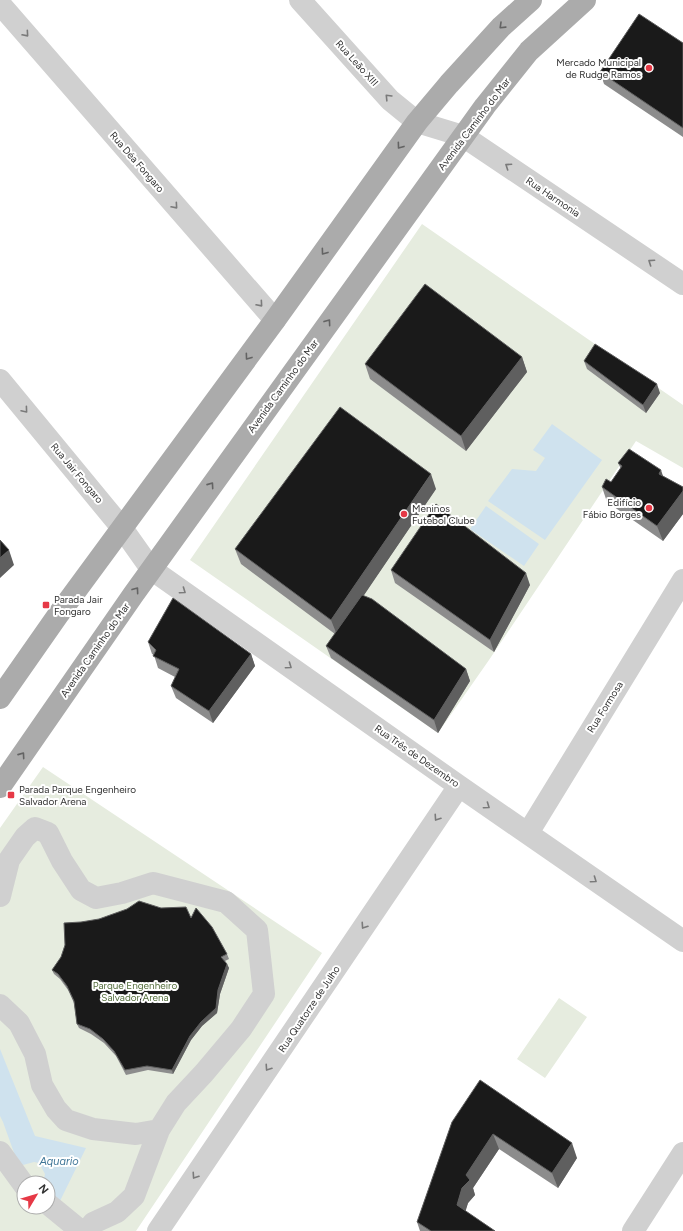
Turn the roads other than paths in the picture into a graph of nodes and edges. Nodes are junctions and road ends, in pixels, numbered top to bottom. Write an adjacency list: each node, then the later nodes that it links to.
1 (300, 0): 5 (street, Rua Leão XIII, one-way to 1)
2 (531, 0): 5 (main road, one-way to 5)
3 (585, 0): 6 (main road, Avenida Caminho do Mar)
4 (0, 4): 8 (street, Rua Déa Fongaro, one-way to 8)
5 (417, 122): 6 (street, Rua Harmonia); 8 (main road, one-way to 8)
6 (463, 136): 7 (street, Rua Harmonia, one-way to 6); 11 (main road, Avenida Caminho do Mar, one-way to 6)
7 (683, 284)
8 (275, 320): 10 (main road, one-way to 10)
9 (0, 380): 10 (street, Rua Jair Fongaro, one-way to 10)
10 (122, 528): 11 (street, Rua Jair Fongaro); 13 (main road)
11 (151, 569): 14 (street, Rua Três de Dezembro, one-way to 14); 15 (main road, Avenida Caminho do Mar, one-way to 11)
12 (683, 580): 16 (street, Rua Formosa)
13 (0, 698)
14 (459, 786): 16 (street, Rua Três de Dezembro, one-way to 16); 27 (street, Rua Quatorze de Julho, one-way to 27)
15 (0, 787)
16 (528, 833): 18 (street, Rua Três de Dezembro, one-way to 18)
17 (0, 896): 20 (street)
18 (683, 942)
19 (0, 1005): 20 (street)
20 (159, 1130): 26 (street)
21 (0, 1152): 23 (street)
22 (683, 1153): 28 (street)
23 (17, 1175)
24 (56, 1211): 25 (street)
25 (80, 1231)
26 (87, 1231)
27 (158, 1231)
28 (633, 1231)

